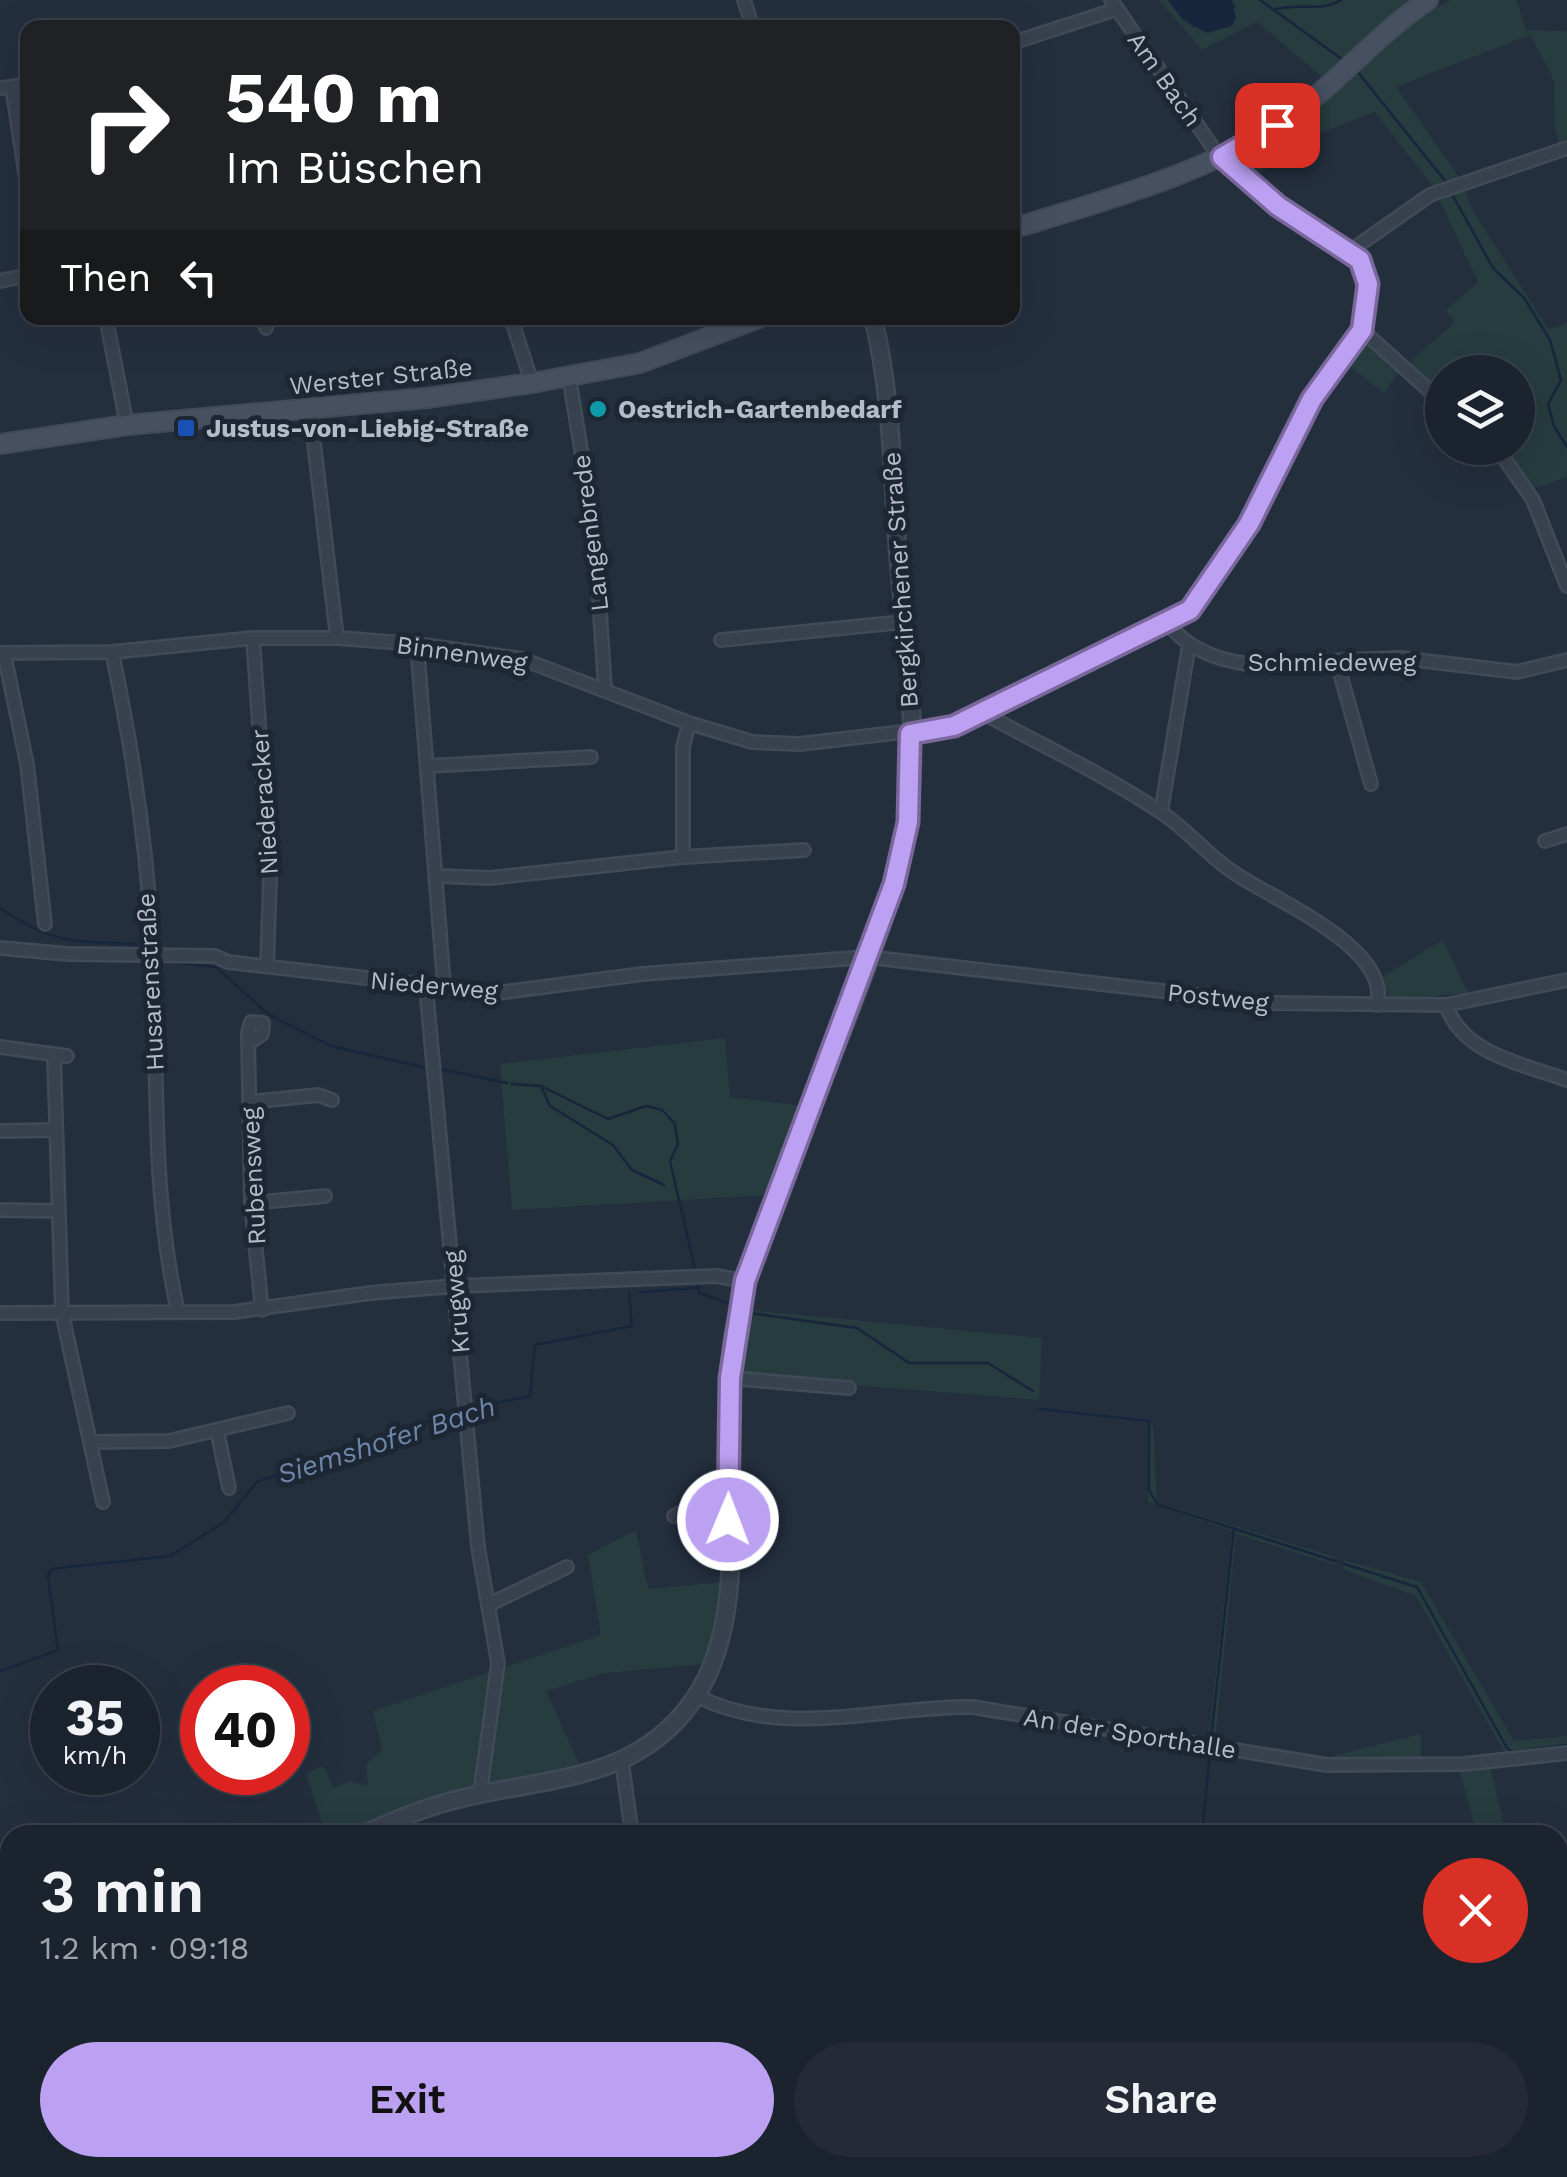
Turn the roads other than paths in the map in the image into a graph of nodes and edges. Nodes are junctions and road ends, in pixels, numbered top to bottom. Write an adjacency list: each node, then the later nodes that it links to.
1 (1428, 0): 7 (main road)
2 (1114, 4): 3 (street); 7 (street, Am Bach)
3 (1020, 40)
4 (6, 88): 6 (street)
5 (1567, 148): 9 (street)
6 (20, 154)
7 (1222, 157): 8 (main road); 9 (street, Am Bach)
8 (1020, 226)
9 (1350, 251): 14 (street)
10 (107, 325): 19 (street)
11 (513, 325): 16 (street)
12 (719, 325): 15 (main road, Werster Straße)
13 (874, 325): 23 (street, Bergkirchener Straße)
14 (1362, 330): 17 (street); 24 (street, Binnenweg)
15 (569, 376): 16 (main road, Werster Straße); 34 (street, Langenbrede)
16 (532, 383): 18 (main road, Werster Straße)
17 (1425, 387)
18 (310, 409): 19 (main road, Werster Straße); 26 (street)
19 (127, 425): 20 (main road, Werster Straße)
20 (0, 444)
21 (1509, 465): 22 (street)
22 (1567, 584)
23 (903, 622): 27 (street); 37 (street, Bergkirchener Straße)
24 (1168, 622): 29 (street, Schmiedeweg); 35 (street, Binnenweg)
25 (253, 638): 26 (street, Binnenweg); 30 (street, Binnenweg); 51 (street, Niederacker)
26 (337, 638): 28 (street, Binnenweg)
27 (721, 640)
28 (417, 644): 34 (street, Binnenweg); 39 (street)
29 (1189, 644): 33 (street, Schmiedeweg); 41 (street)
30 (112, 652): 31 (street, Binnenweg); 49 (street, Husarenstraße)
31 (2, 653): 47 (street)
32 (1567, 660): 33 (street, Schmiedeweg)
33 (1337, 662): 40 (street)
34 (605, 690): 36 (street, Binnenweg)
35 (981, 712): 37 (street, Binnenweg); 41 (street)
36 (689, 724): 37 (street, Binnenweg); 45 (street)
37 (910, 734): 50 (street, Bergkirchener Straße)
38 (591, 757): 39 (street)
39 (428, 766): 46 (street)
40 (1371, 784)
41 (1161, 812): 55 (street)
42 (1567, 834): 43 (street)
43 (1545, 841)
44 (804, 850): 45 (street)
45 (683, 858): 46 (street)
46 (438, 876): 53 (street)
47 (45, 924)
48 (0, 948): 49 (street, Niederweg)
49 (153, 952): 51 (street, Niederweg); 72 (street, Husarenstraße)
50 (868, 957): 53 (street, Niederweg); 55 (street, Postweg); 68 (street, Bergkirchener Straße)
51 (267, 966): 54 (street, Niederweg)
52 (1567, 980): 56 (street, Postweg)
53 (444, 986): 54 (street, Niederweg)
54 (426, 987): 69 (street, Krugweg)
55 (1377, 1005): 56 (street, Postweg)
56 (1446, 1005): 59 (street)
57 (249, 1043): 61 (street, Rubensweg)
58 (0, 1048): 62 (street)
59 (1567, 1080)
60 (332, 1100): 61 (street)
61 (248, 1102): 65 (street, Rubensweg)
62 (56, 1130): 63 (street); 67 (street)
63 (0, 1131)
64 (325, 1196): 65 (street)
65 (250, 1203): 70 (street, Rubensweg)
66 (0, 1210): 67 (street)
67 (58, 1211): 71 (street)
68 (745, 1281): 69 (street); 74 (street, Bergkirchener Straße)
69 (455, 1286): 70 (street); 84 (street, Krugweg)
70 (262, 1310): 72 (street)
71 (62, 1312): 72 (street); 73 (street); 78 (street)
72 (178, 1312)
73 (0, 1313)
74 (730, 1378): 75 (street); 80 (street, Bergkirchener Straße)
75 (848, 1388)
76 (288, 1413): 77 (street)
77 (217, 1430): 78 (street); 79 (street)
78 (90, 1442): 81 (street)
79 (229, 1488)
80 (729, 1490): 82 (street); 85 (street, Bergkirchener Straße)
81 (102, 1502)
82 (674, 1516)
83 (568, 1567): 84 (street)
84 (488, 1606): 88 (street, Krugweg)
85 (696, 1696): 86 (street, An der Sporthalle); 87 (street, Bergkirchener Straße)
86 (1567, 1753)
87 (622, 1762): 88 (street, Bergkirchener Straße); 90 (street)
88 (480, 1794): 89 (street, Bergkirchener Straße)
89 (387, 1825)
90 (631, 1825)

